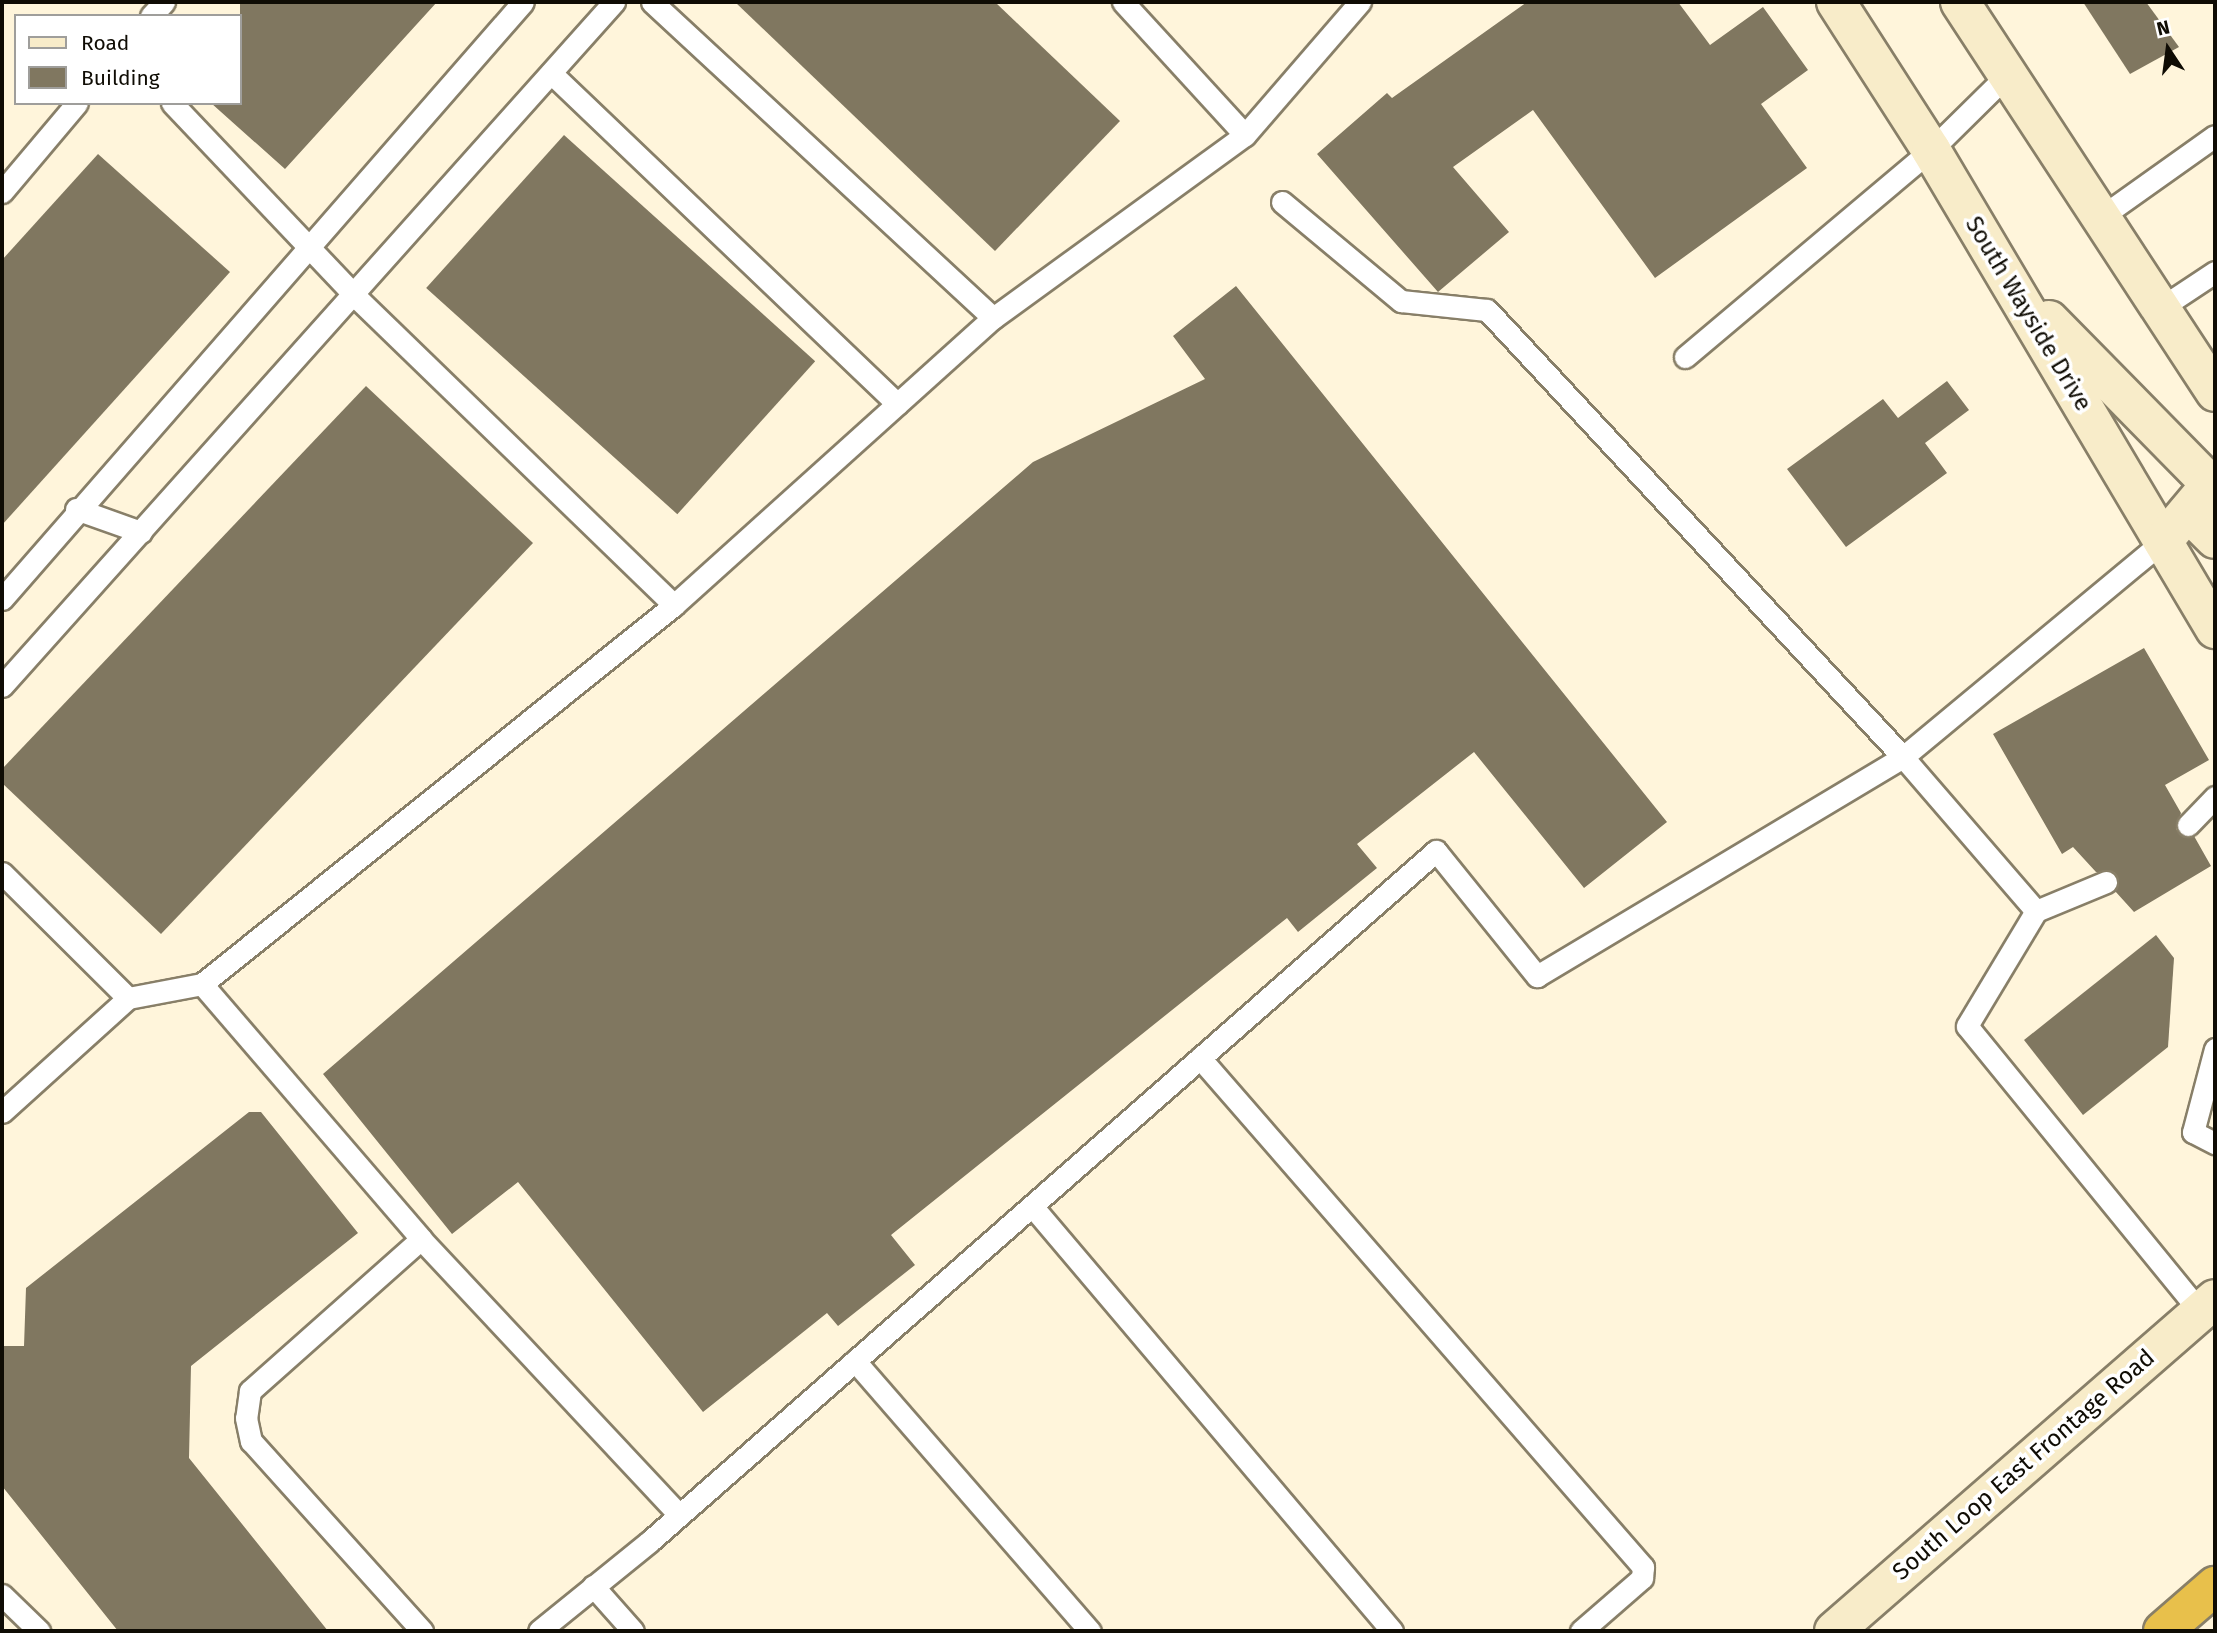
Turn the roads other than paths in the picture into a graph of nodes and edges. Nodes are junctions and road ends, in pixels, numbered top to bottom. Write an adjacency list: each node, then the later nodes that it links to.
1 (523, 2): 18 (lane)
2 (614, 2): 8 (lane)
3 (652, 2): 23 (lane)
4 (1123, 2): 12 (lane)
5 (1360, 2): 12 (lane)
6 (1836, 2): 14 (main road, South Wayside Drive)
7 (1960, 2): 9 (main road)
8 (551, 73): 21 (lane); 26 (lane)
9 (2007, 75): 14 (lane); 17 (main road)
10 (74, 105): 15 (lane)
11 (174, 105): 18 (lane)
12 (1245, 135): 23 (lane)
13 (2215, 136): 17 (lane)
14 (1931, 150): 20 (main road, South Wayside Drive); 24 (lane)
15 (2, 192)
16 (1282, 202): 36 (lane)
17 (2098, 219): 22 (main road)
18 (306, 245): 21 (lane); 28 (lane)
19 (2215, 272): 22 (lane)
20 (2006, 276): 27 (main road); 31 (main road, South Wayside Drive)
21 (355, 296): 29 (lane); 33 (lane)
22 (2159, 309): 25 (main road)
23 (993, 317): 26 (lane)
24 (1685, 357)
25 (2215, 392)
26 (897, 404): 33 (lane)
27 (2205, 492): 30 (main road); 31 (main road)
28 (76, 509): 29 (lane); 32 (lane)
29 (141, 532): 35 (lane)
30 (2215, 539)
31 (2163, 541): 34 (main road, South Wayside Drive); 36 (lane)
32 (2, 599)
33 (674, 605): 42 (lane)
34 (2215, 629)
35 (2, 686)
36 (1903, 757): 41 (lane); 45 (lane)
37 (2215, 797): 38 (lane)
38 (2188, 825)
39 (2, 873): 43 (lane)
40 (2106, 882): 41 (lane)
41 (2036, 911): 51 (lane)
42 (202, 985): 43 (lane); 50 (lane)
43 (128, 998): 47 (lane)
44 (2215, 1049): 46 (lane)
45 (1200, 1058): 49 (lane); 63 (lane)
46 (2213, 1074): 48 (lane)
47 (2, 1112)
48 (2215, 1143)
49 (1032, 1206): 52 (lane); 62 (lane)
50 (421, 1239): 53 (lane); 58 (lane)
51 (2208, 1306): 64 (main road, South Loop East Frontage Road)
52 (855, 1361): 53 (lane); 61 (lane)
53 (679, 1515): 54 (lane)
54 (593, 1586): 59 (lane); 60 (lane)
55 (2215, 1586): 65 (highway)
56 (2, 1595): 57 (lane)
57 (38, 1631)
58 (422, 1631)
59 (538, 1631)
60 (633, 1631)
61 (1090, 1631)
62 (1392, 1631)
63 (1581, 1631)
64 (1834, 1631)
65 (2163, 1631)

